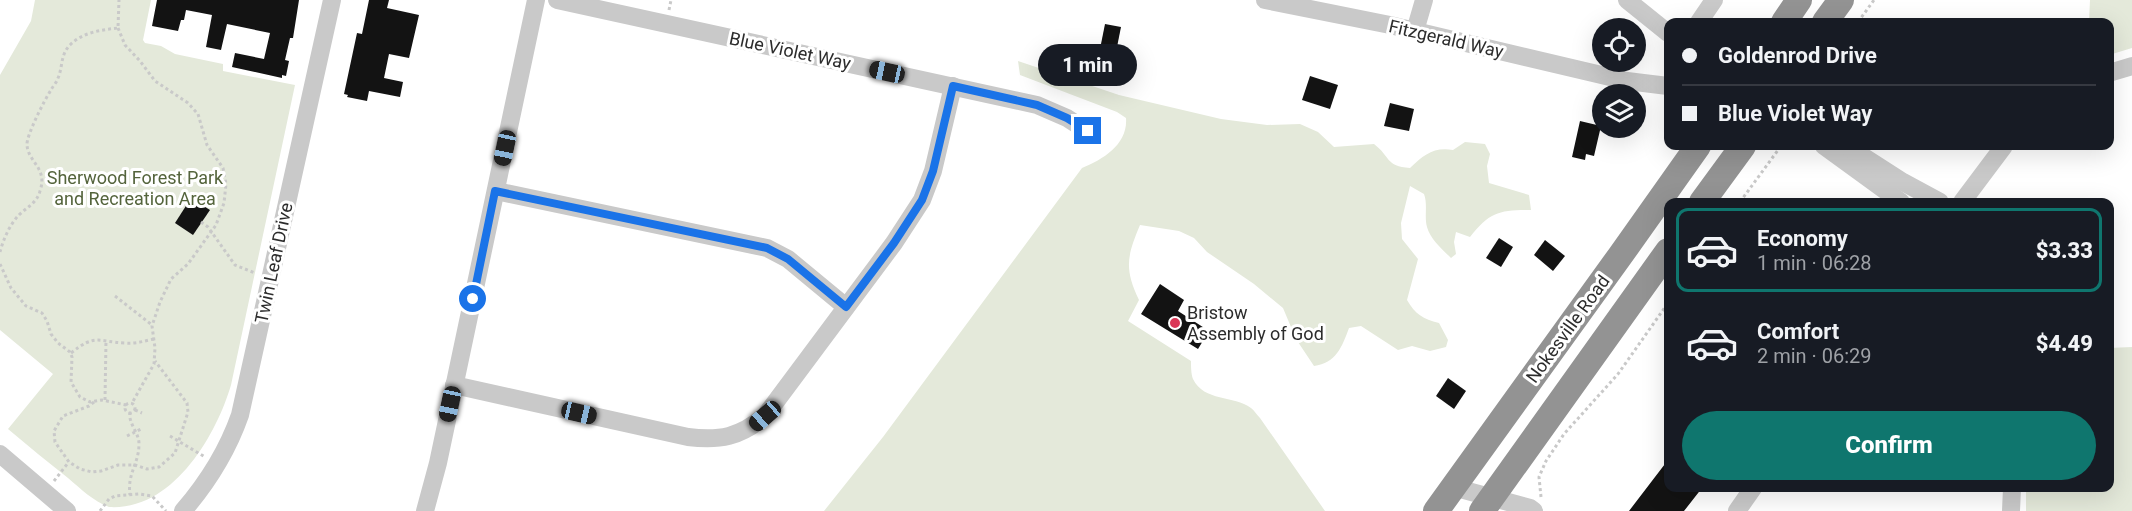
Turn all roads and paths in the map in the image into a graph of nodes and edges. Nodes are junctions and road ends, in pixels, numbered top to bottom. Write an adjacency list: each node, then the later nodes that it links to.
1 (119, 0): 18 (path)
2 (332, 0): 45 (street, Twin Leaf Drive)
3 (536, 0): 34 (street)
4 (557, 0): 24 (street, Blue Violet Way)
5 (1265, 0): 20 (street, Fitzgerald Way)
6 (1424, 0): 20 (street)
7 (1627, 0): 19 (street)
8 (1706, 0): 13 (street)
9 (1714, 0): 14 (street)
10 (1799, 0): 15 (highway)
11 (1841, 0): 16 (highway)
12 (1874, 0): 17 (path)
13 (1698, 18)
14 (1701, 18)
15 (1787, 18)
16 (1828, 18)
17 (1861, 18)
18 (118, 28): 41 (path); 42 (path)
19 (1664, 30)
20 (1415, 31): 23 (street, Fitzgerald Way)
21 (2132, 66): 22 (street)
22 (2114, 71)
23 (1627, 81): 25 (street, Fitzgerald Way); 26 (street, Fitzgerald Way)
24 (953, 86): 27 (street, Blue Violet Way); 47 (street)
25 (1664, 86)
26 (1664, 95)
27 (1088, 131)
28 (1695, 150): 72 (highway, Nokesville Road)
29 (1740, 150): 35 (highway)
30 (1778, 150): 36 (path)
31 (1830, 150): 37 (street)
32 (1853, 150): 38 (street)
33 (2001, 150): 39 (street)
34 (495, 191): 47 (street); 54 (street)
35 (1705, 198)
36 (1743, 198)
37 (1896, 198)
38 (1933, 198)
39 (1965, 198)
40 (201, 222): 41 (path)
41 (211, 231): 45 (path); 49 (path)
42 (0, 252)
43 (1664, 257): 77 (highway, Nokesville Road)
44 (0, 264): 52 (path)
45 (271, 278): 70 (street, Twin Leaf Drive)
46 (115, 296): 49 (path)
47 (846, 307): 54 (street)
48 (1664, 309): 76 (path)
49 (152, 325): 50 (path)
50 (154, 339): 51 (path); 53 (path)
51 (106, 340): 52 (path); 55 (path)
52 (71, 353): 56 (path)
53 (155, 361): 57 (path); 66 (path)
54 (454, 385): 82 (street)
55 (105, 400): 56 (path); 58 (path)
56 (94, 402): 68 (path)
57 (132, 403): 58 (path); 59 (path)
58 (126, 405): 60 (path)
59 (135, 410): 60 (path); 61 (path)
60 (130, 412): 63 (path)
61 (142, 413)
62 (143, 428): 63 (path)
63 (135, 431): 64 (path); 69 (path)
64 (126, 436)
65 (170, 436): 66 (path)
66 (179, 442): 69 (path); 70 (path)
67 (0, 454): 78 (street)
68 (69, 462): 69 (path); 71 (path)
69 (135, 465): 75 (path)
70 (218, 465): 81 (street, Twin Leaf Drive)
71 (57, 477)
72 (1453, 487): 77 (street); 83 (highway, Nokesville Road)
73 (1750, 492): 84 (street)
74 (2012, 492): 85 (street)
75 (130, 495): 79 (path); 80 (path)
76 (1534, 506): 77 (street)
77 (1491, 507)
78 (67, 511)
79 (100, 511)
80 (166, 511)
81 (183, 511)
82 (425, 511)
83 (1436, 511)
84 (1737, 511)
85 (2011, 511)

